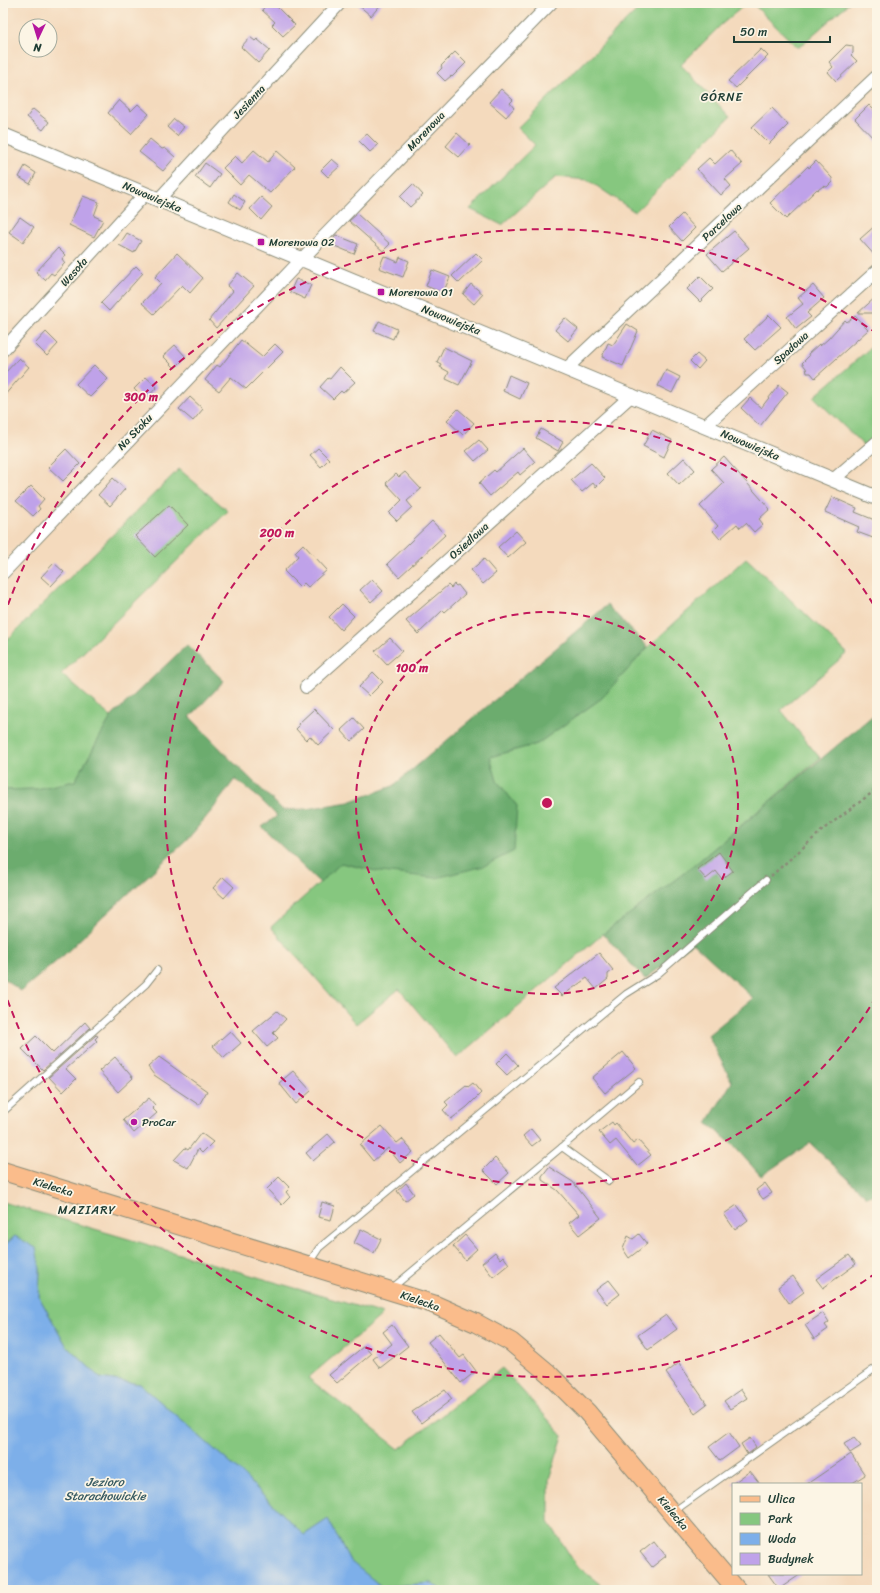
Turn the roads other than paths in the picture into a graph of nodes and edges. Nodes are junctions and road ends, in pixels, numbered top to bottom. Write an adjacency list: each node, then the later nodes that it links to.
1 (340, 3): 6 (street, Jesienna)
2 (551, 3): 7 (street, Morenowa)
3 (877, 76): 10 (street, Parcelowa)
4 (3, 134): 5 (street, Nowowiejska)
5 (145, 194): 6 (street, Nowowiejska); 9 (street, Wesoła)
6 (158, 200): 7 (street, Nowowiejska)
7 (302, 259): 10 (street, Nowowiejska); 16 (street, Na Stoku)
8 (877, 271): 12 (street, Spadowa)
9 (3, 350)
10 (568, 368): 11 (street, Nowowiejska)
11 (632, 395): 12 (street, Nowowiejska); 17 (street, Osiedlowa)
12 (705, 426): 14 (street, Nowowiejska)
13 (877, 442): 14 (street)
14 (834, 479): 15 (street, Nowowiejska)
15 (877, 498)
16 (3, 573)
17 (306, 688)
18 (766, 880): 25 (lane)
19 (157, 970): 21 (lane)
20 (639, 1082): 22 (lane)
21 (3, 1112)
22 (562, 1147): 24 (lane); 26 (lane)
23 (3, 1172): 25 (main road, Kielecka)
24 (609, 1181)
25 (308, 1265): 26 (main road, Kielecka)
26 (389, 1290): 28 (main road, Kielecka)
27 (877, 1367): 28 (lane)
28 (673, 1513): 29 (main road, Kielecka)
29 (737, 1590)

